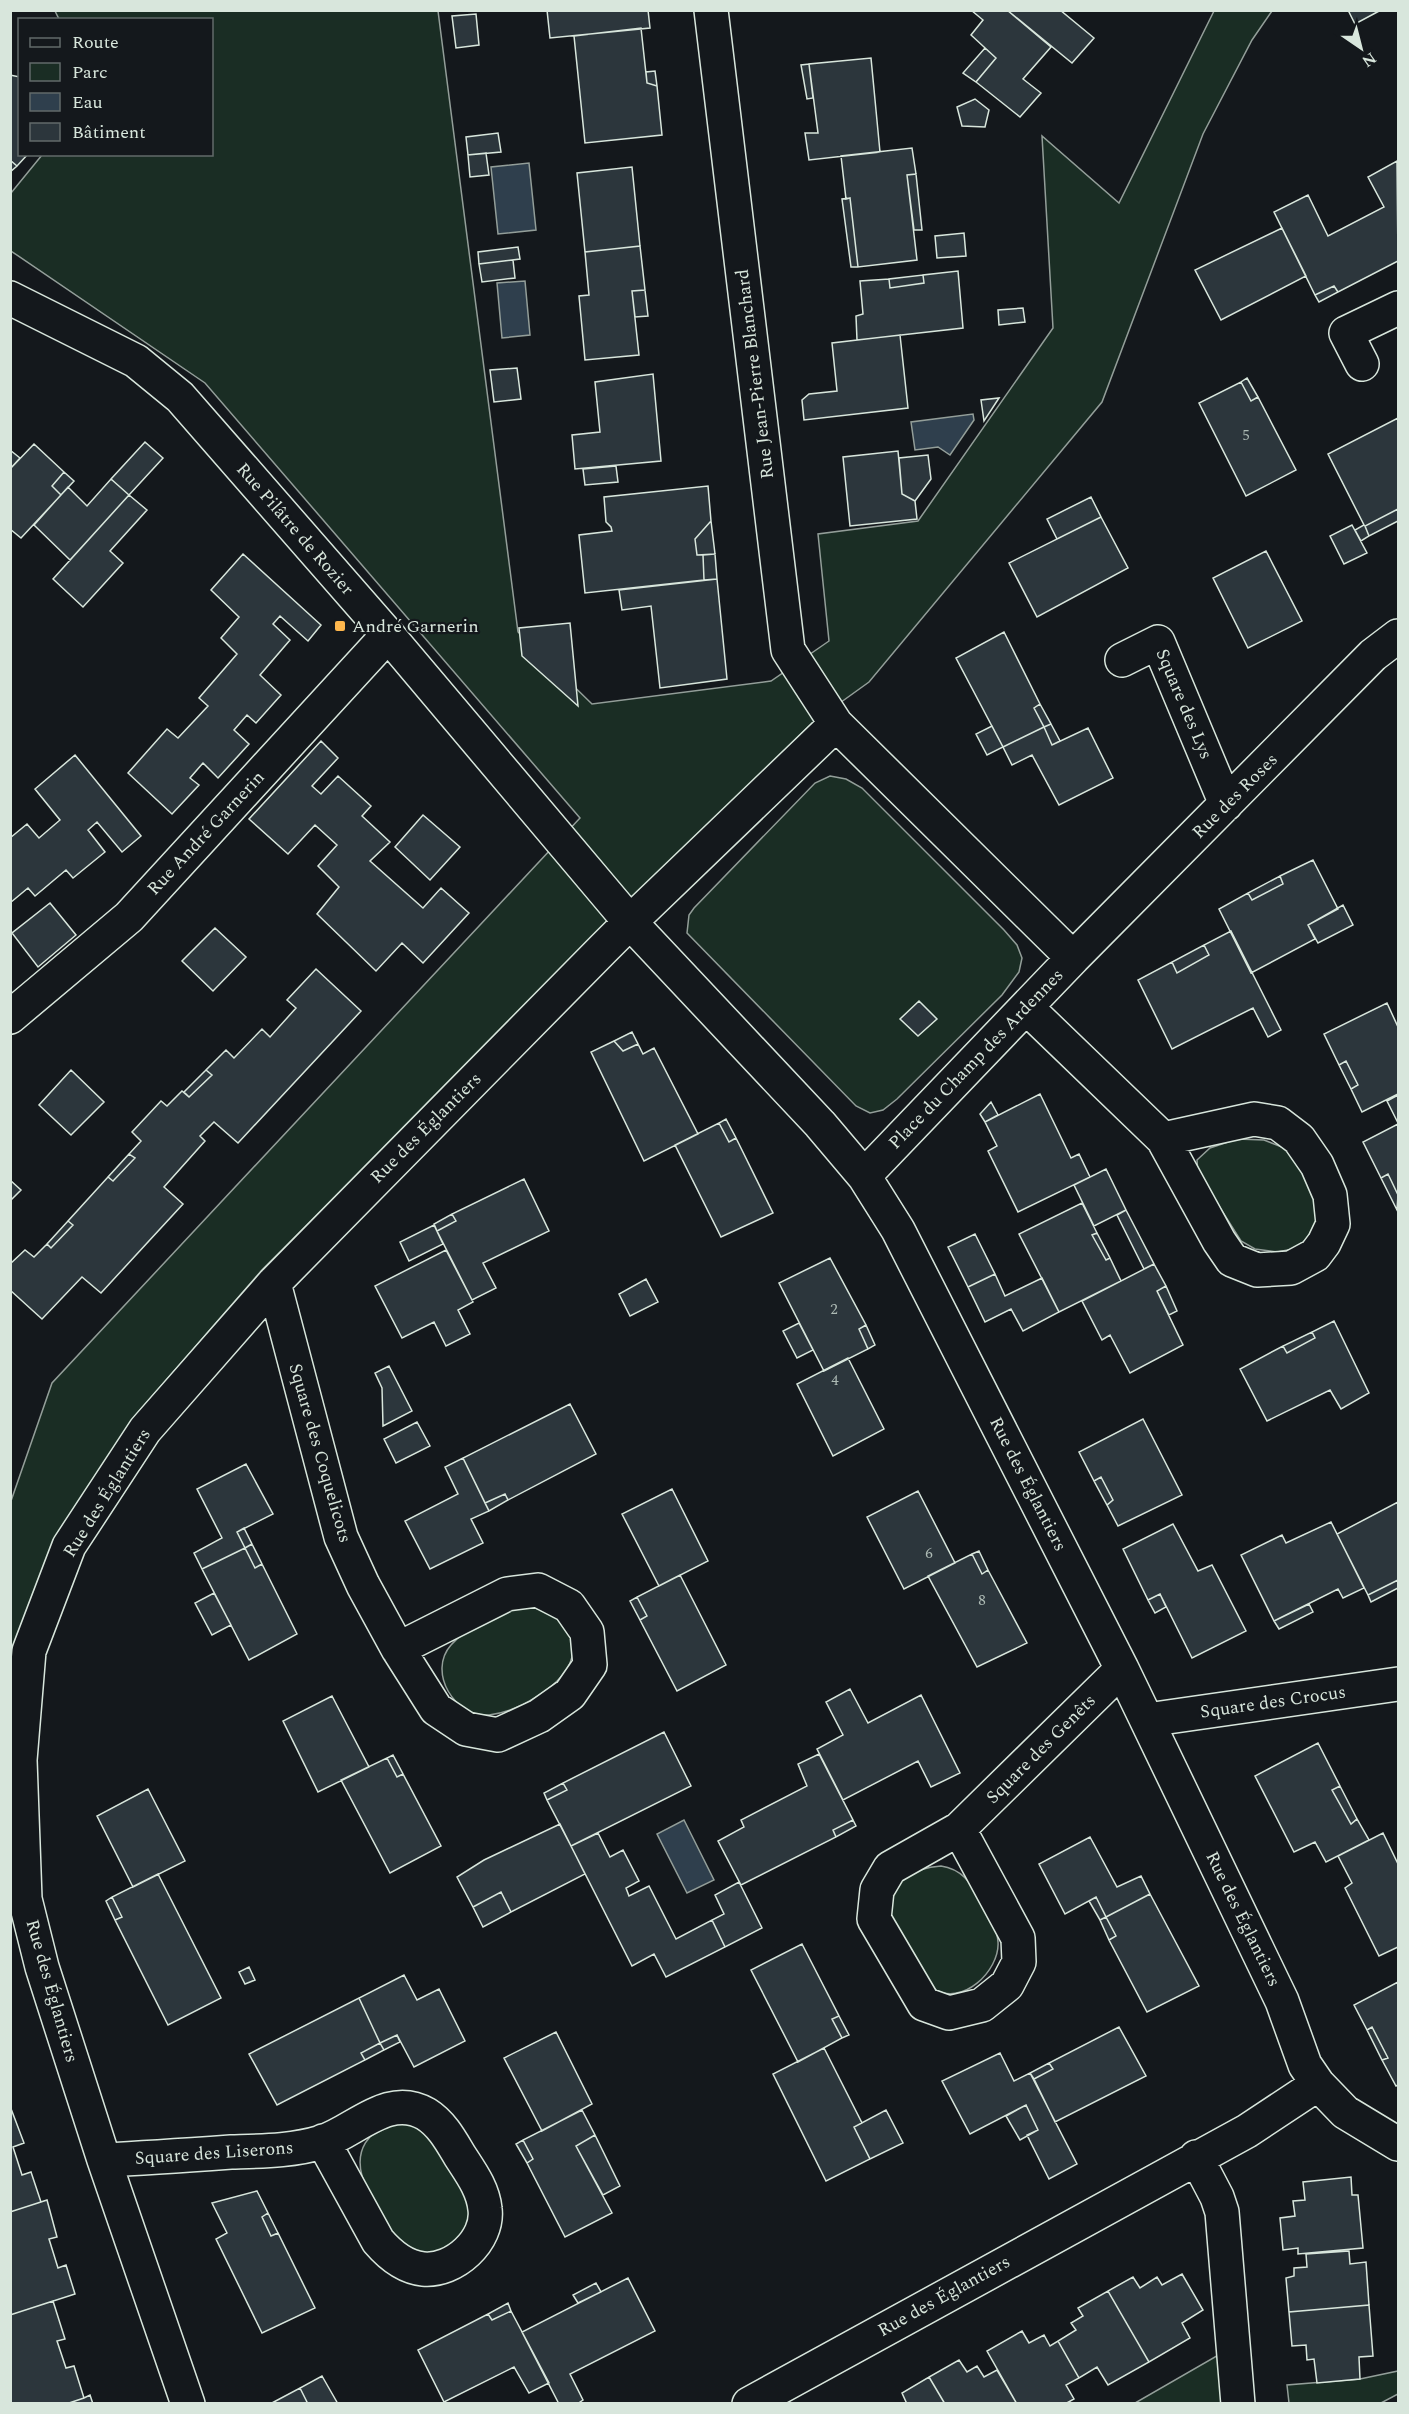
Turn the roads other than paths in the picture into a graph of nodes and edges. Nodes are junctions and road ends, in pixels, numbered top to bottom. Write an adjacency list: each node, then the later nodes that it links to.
1 (711, 10): 8 (street, Rue Jean-Pierre Blanchard)
2 (10, 298): 5 (street, Rue Pilâtre de Rozier)
3 (1398, 308): 4 (street)
4 (1362, 364)
5 (388, 635): 10 (street, Rue Pilâtre de Rozier); 13 (street, Rue André Garnerin)
6 (1398, 636): 9 (street, Rue des Roses)
7 (1122, 660): 9 (street, Square des Lys)
8 (836, 724): 10 (street); 11 (street, Place du Champ des Ardennes)
9 (1226, 804): 11 (street, Rue des Roses)
10 (630, 922): 15 (street); 16 (street, Rue des Églantiers)
11 (1073, 958): 12 (street, Place du Champ des Ardennes)
12 (1027, 1008): 14 (street); 15 (street, Place du Champ des Ardennes)
13 (10, 1017)
14 (1163, 1139): 14 (street)
15 (864, 1176): 18 (street, Rue des Églantiers)
16 (274, 1283): 17 (street, Square des Coquelicots); 21 (street, Rue des Églantiers)
17 (398, 1650): 17 (street, Square des Coquelicots)
18 (1122, 1669): 20 (street, Rue des Églantiers); 22 (street, Square des Genêts)
19 (1398, 1684): 20 (street, Square des Crocus)
20 (1147, 1720): 23 (street, Rue des Églantiers)
21 (15, 1758): 27 (street, Rue des Églantiers)
22 (959, 1829): 22 (street, Square des Genêts)
23 (1318, 2084): 25 (street); 26 (street, Rue des Églantiers)
24 (323, 2141): 24 (street, Square des Liserons); 27 (street, Square des Liserons)
25 (1398, 2144)
26 (1196, 2157): 29 (street, Rue des Églantiers); 30 (street)
27 (104, 2160): 28 (street, Rue des Églantiers)
28 (188, 2403)
29 (748, 2403)
30 (1238, 2403)

